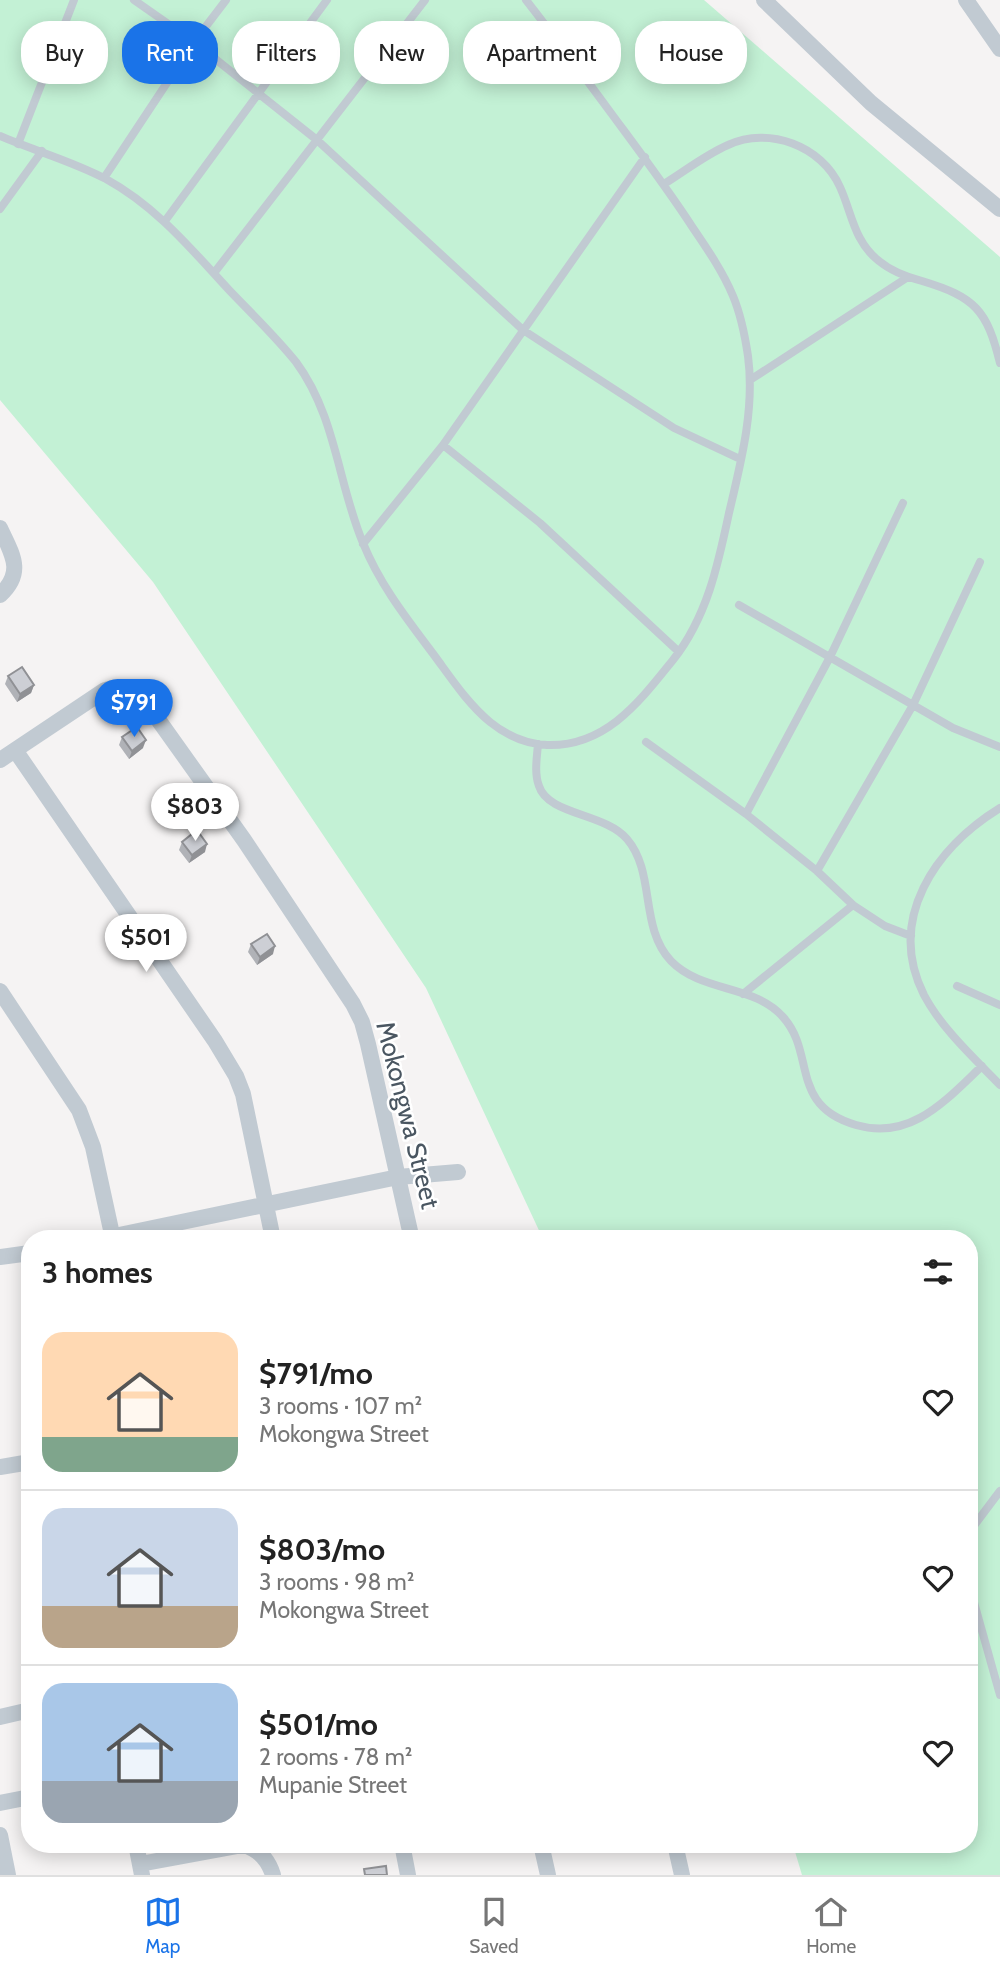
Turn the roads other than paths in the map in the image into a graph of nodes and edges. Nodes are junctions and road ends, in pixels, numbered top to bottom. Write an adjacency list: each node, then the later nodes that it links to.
1 (74, 0): 17 (lane)
2 (134, 0): 9 (lane)
3 (226, 0): 10 (lane)
4 (327, 0): 14 (lane)
5 (425, 0): 16 (lane)
6 (526, 0): 19 (lane)
7 (764, 0): 23 (street)
8 (966, 0): 11 (street)
9 (164, 21)
10 (210, 21)
11 (1000, 49)
12 (218, 62): 14 (lane)
13 (166, 84): 20 (lane)
14 (258, 94): 16 (lane); 24 (lane)
15 (0, 136): 17 (lane)
16 (317, 140): 25 (lane); 27 (lane)
17 (18, 144): 18 (lane)
18 (42, 151): 20 (lane); 22 (lane)
19 (645, 157): 21 (lane); 27 (lane)
20 (104, 178): 24 (lane)
21 (664, 184): 26 (lane); 29 (lane)
22 (0, 209)
23 (1000, 209)
24 (165, 222): 25 (lane)
25 (214, 273): 34 (lane)
26 (908, 277): 28 (lane); 29 (lane)
27 (523, 330): 30 (lane); 31 (lane)
28 (1000, 363)
29 (750, 380): 31 (lane)
30 (443, 445): 34 (lane); 38 (lane)
31 (740, 459): 38 (lane)
32 (903, 503): 39 (lane)
33 (0, 528): 36 (street)
34 (363, 544): 42 (lane)
35 (980, 562): 40 (lane)
36 (0, 596)
37 (739, 605): 39 (lane)
38 (679, 652): 42 (lane)
39 (830, 657): 40 (lane); 47 (lane)
40 (913, 705): 43 (lane); 48 (lane)
41 (646, 742): 47 (lane)
42 (538, 744): 53 (lane)
43 (1000, 747)
44 (15, 750): 45 (street, Mokongwa Street); 58 (street, Mokongwa Street); 59 (street)
45 (0, 760)
46 (1000, 808): 50 (lane)
47 (746, 814): 48 (lane)
48 (817, 871): 49 (lane)
49 (853, 905): 50 (lane); 53 (lane)
50 (911, 936): 55 (lane)
51 (957, 986): 54 (lane)
52 (0, 991): 60 (street)
53 (744, 994): 55 (lane)
54 (1000, 1005)
55 (982, 1066): 56 (lane)
56 (1000, 1085)
57 (457, 1172): 58 (street)
58 (398, 1177): 59 (street); 63 (street, Mokongwa Street)
59 (265, 1203): 61 (street); 62 (street)
60 (107, 1230)
61 (145, 1230)
62 (271, 1230)
63 (410, 1230)
64 (21, 1254): 65 (street)
65 (0, 1257)
66 (21, 1464): 67 (street)
67 (0, 1468)
68 (1000, 1491): 69 (lane)
69 (978, 1520)
70 (978, 1617): 71 (lane)
71 (1000, 1695)
72 (21, 1712): 73 (street)
73 (0, 1717)
74 (21, 1799): 75 (street)
75 (0, 1803)
76 (0, 1835): 84 (street)
77 (209, 1853): 82 (street)
78 (260, 1853): 83 (street)
79 (404, 1853): 85 (street)
80 (543, 1853): 86 (street)
81 (677, 1853): 87 (street)
82 (141, 1869)
83 (271, 1869)
84 (8, 1875)
85 (408, 1875)
86 (548, 1875)
87 (682, 1875)

